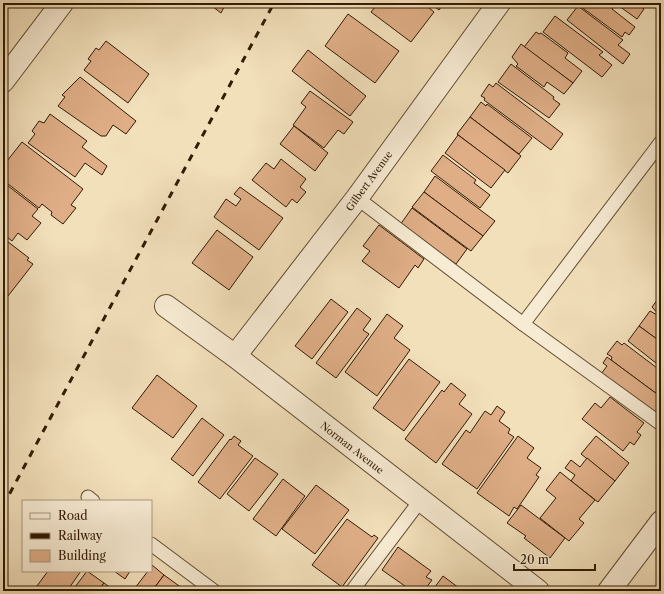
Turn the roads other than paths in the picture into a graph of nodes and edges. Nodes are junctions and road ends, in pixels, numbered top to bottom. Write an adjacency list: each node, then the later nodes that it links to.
1 (62, 3): 3 (street)
2 (499, 3): 5 (street, Gilbert Avenue)
3 (3, 81)
4 (661, 142): 7 (lane)
5 (357, 198): 7 (lane); 8 (street, Gilbert Avenue)
6 (166, 306): 8 (street, Norman Avenue)
7 (523, 324): 9 (lane)
8 (235, 356): 10 (street, Norman Avenue)
9 (661, 424)
10 (420, 501): 14 (lane); 15 (street, Norman Avenue)
11 (661, 522): 16 (street)
12 (152, 545): 13 (lane)
13 (214, 591)
14 (352, 591)
15 (538, 591)
16 (609, 591)

